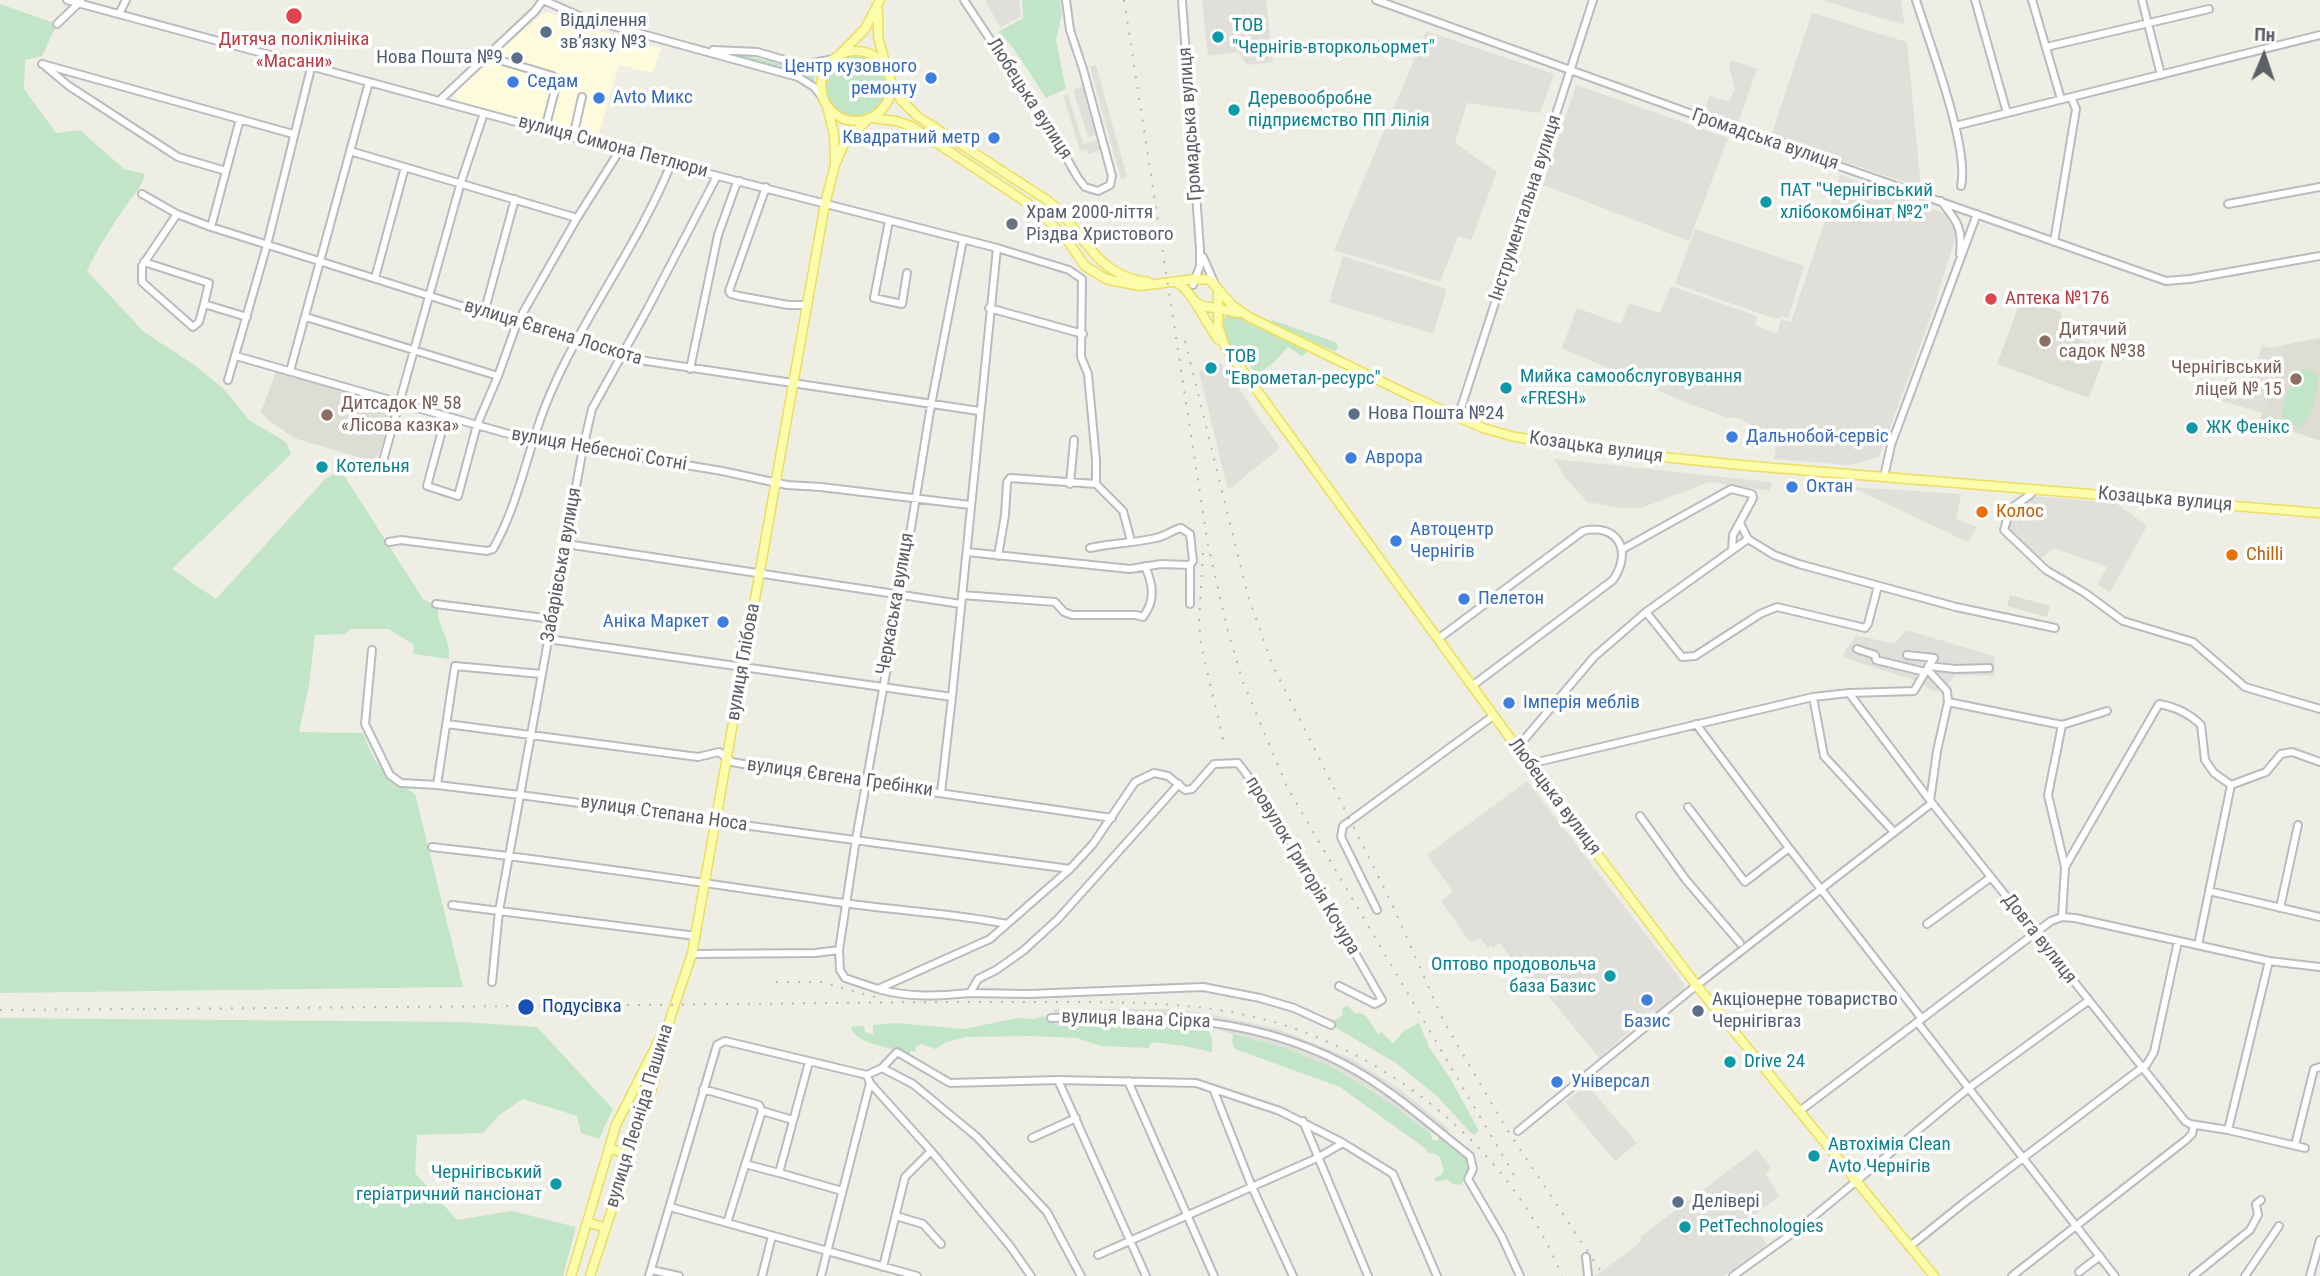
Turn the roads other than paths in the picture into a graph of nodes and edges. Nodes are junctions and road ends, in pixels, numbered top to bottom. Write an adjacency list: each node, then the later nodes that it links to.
1 (67, 0): 14 (street, вулиця Симона Петлюри)
2 (126, 0): 16 (street)
3 (543, 0): 21 (street); 22 (street)
4 (880, 0): 23 (main road); 25 (main road)
5 (964, 0): 6 (street, Любецька вулиця)
6 (1066, 0)
7 (1182, 0): 69 (street, Громадська вулиця)
8 (1376, 0): 26 (street, Громадська вулиця)
9 (1593, 0): 26 (street, Інструментальна вулиця)
10 (1916, 0): 39 (street)
11 (1975, 0): 36 (street)
12 (2032, 0): 20 (street)
13 (2142, 0): 17 (street)
14 (81, 2): 16 (street, вулиця Симона Петлюри); 18 (street)
15 (2209, 9): 17 (street)
16 (119, 14): 24 (street, вулиця Симона Петлюри)
17 (2148, 23): 20 (street); 27 (street)
18 (57, 24)
19 (2320, 35): 27 (street)
20 (2046, 47): 32 (street)
21 (702, 50): 23 (street); 34 (street)
22 (489, 54): 33 (street); 40 (street)
23 (835, 58): 25 (main road); 34 (main road)
24 (311, 68): 29 (street, вулиця Симона Петлюри); 41 (street)
25 (887, 69): 28 (main road)
26 (1571, 69): 57 (street, Громадська вулиця); 108 (street, Інструментальна вулиця)
27 (2161, 75): 31 (street)
28 (891, 81): 37 (main road); 77 (main road)
29 (369, 82): 33 (street, вулиця Симона Петлюри); 44 (street)
30 (582, 97): 42 (street)
31 (2071, 97): 32 (street); 66 (street)
32 (2061, 99): 36 (street)
33 (439, 101): 35 (street, вулиця Симона Петлюри)
34 (826, 104): 37 (main road); 46 (main road, вулиця Глібова)
35 (484, 113): 40 (street, вулиця Симона Петлюри); 51 (street)
36 (2007, 113): 39 (street)
37 (870, 118): 46 (main road, вулиця Глібова); 77 (main road)
38 (240, 119): 41 (street); 48 (street); 48 (street)
39 (1955, 126): 52 (street)
40 (545, 129): 42 (street, вулиця Симона Петлюри)
41 (293, 134): 67 (street)
42 (573, 137): 43 (street, вулиця Симона Петлюри)
43 (620, 150): 45 (street, вулиця Симона Петлюри); 62 (street)
44 (350, 151): 47 (street); 71 (street)
45 (671, 164): 49 (street, вулиця Симона Петлюри); 94 (street)
46 (835, 165): 58 (main road, вулиця Глібова)
47 (405, 167): 51 (street); 75 (street)
48 (226, 171): 64 (street)
49 (717, 176): 50 (street, вулиця Симона Петлюри); 97 (street, Забарівська вулиця)
50 (740, 181): 53 (street, вулиця Симона Петлюри); 99 (street)
51 (461, 182): 56 (street); 80 (street)
52 (1961, 186)
53 (766, 187): 58 (street, вулиця Симона Петлюри); 82 (street)
54 (2320, 187): 59 (street)
55 (142, 194): 60 (street, вулиця Євгена Лоскота)
56 (515, 199): 62 (street); 87 (street)
57 (1939, 200): 61 (street, Громадська вулиця); 73 (street)
58 (825, 204): 63 (street, вулиця Симона Петлюри); 82 (main road, вулиця Глібова)
59 (2228, 204)
60 (177, 214): 64 (street, вулиця Євгена Лоскота); 72 (street)
61 (1977, 214): 66 (street, Громадська вулиця); 73 (street)
62 (577, 218): 91 (street)
63 (890, 221): 65 (street, вулиця Симона Петлюри); 74 (street)
64 (211, 227): 67 (street, вулиця Євгена Лоскота)
65 (963, 240): 68 (street, вулиця Симона Петлюри); 105 (street, Черкаська вулиця)
66 (2054, 242): 70 (street, Громадська вулиця)
67 (267, 245): 71 (street, вулиця Євгена Лоскота); 89 (street)
68 (997, 248): 84 (street); 93 (street, вулиця Симона Петлюри)
69 (1200, 248): 78 (street); 79 (street)
70 (2320, 256)
71 (321, 261): 75 (street, вулиця Євгена Лоскота); 90 (street)
72 (144, 262): 81 (street); 81 (street)
73 (1959, 264): 114 (street)
74 (907, 272)
75 (375, 278): 80 (street, вулиця Євгена Лоскота)
76 (1179, 281): 77 (main road); 78 (main road); 78 (main road)
77 (1162, 284)
78 (1196, 284): 79 (main road); 83 (main road); 95 (main road)
79 (1216, 288): 83 (main road); 85 (main road, Любецька вулиця); 88 (main road, Козацька вулиця)
80 (429, 295): 87 (street, вулиця Євгена Лоскота); 96 (street)
81 (204, 304): 89 (street)
82 (806, 305): 103 (main road, вулиця Глібова)
83 (1203, 306): 85 (main road)
84 (989, 308): 93 (street); 106 (street)
85 (1218, 309): 86 (main road); 92 (main road, Любецька вулиця)
86 (1235, 312): 88 (main road); 92 (main road)
87 (484, 313): 91 (street, вулиця Євгена Лоскота)
88 (1245, 314): 108 (main road, Козацька вулиця)
89 (247, 317): 98 (street)
90 (306, 317): 96 (street); 100 (street)
91 (517, 323): 94 (street, вулиця Євгена Лоскота); 101 (street)
92 (1218, 326): 95 (main road, Любецька вулиця)
93 (1083, 334): 117 (street, вулиця Симона Петлюри)
94 (576, 342): 97 (street, вулиця Євгена Лоскота); 110 (street)
95 (1224, 345): 145 (main road, Любецька вулиця)
96 (414, 349): 101 (street); 104 (street)
97 (623, 355): 99 (street, вулиця Євгена Лоскота); 112 (street, Забарівська вулиця)
98 (236, 356): 100 (street, вулиця Небесної Сотні); 102 (street)
99 (690, 369): 103 (street, вулиця Євгена Лоскота)
100 (290, 371): 104 (street, вулиця Небесної Сотні)
101 (498, 376): 109 (street)
102 (228, 380)
103 (794, 384): 105 (street, вулиця Євгена Лоскота); 115 (main road, вулиця Глібова)
104 (400, 403): 107 (street, вулиця Небесної Сотні); 113 (street)
105 (931, 405): 106 (street, вулиця Євгена Лоскота); 119 (street, Черкаська вулиця)
106 (979, 411): 120 (street)
107 (446, 416): 109 (street, вулиця Небесної Сотні); 109 (street)
108 (1458, 417): 114 (main road, Козацька вулиця)
109 (477, 425): 110 (street, вулиця Небесної Сотні)
110 (535, 440): 112 (street, вулиця Небесної Сотні); 125 (street)
111 (1074, 440): 116 (street)
112 (583, 448): 115 (street, вулиця Небесної Сотні); 126 (street, Забарівська вулиця)
113 (381, 468)
114 (1884, 477): 118 (main road, Козацька вулиця)
115 (776, 483): 119 (street, вулиця Небесної Сотні); 134 (main road, вулиця Глібова)
116 (1070, 484): 117 (street); 131 (street)
117 (1096, 484): 124 (street)
118 (2032, 489): 121 (main road, Козацька вулиця); 159 (street)
119 (914, 499): 120 (street, вулиця Небесної Сотні); 137 (street, Черкаська вулиця)
120 (970, 505): 130 (street)
121 (2320, 513)
122 (1740, 523): 123 (street); 128 (street); 129 (street)
123 (1748, 539): 129 (street); 135 (street)
124 (1131, 541): 127 (street); 132 (street)
125 (389, 542)
126 (566, 544): 134 (street); 142 (street, Забарівська вулиця)
127 (1090, 548)
128 (1623, 549): 145 (street); 154 (street)
129 (1732, 550): 141 (street)
130 (967, 552): 131 (street); 136 (street)
131 (998, 556): 133 (street)
132 (1190, 565): 133 (street); 140 (street)
133 (1145, 566): 136 (street)
134 (759, 575): 137 (street); 149 (main road, вулиця Глібова)
135 (1878, 586): 141 (street); 143 (street)
136 (962, 595): 139 (street)
137 (900, 596): 139 (street); 153 (street, Черкаська вулиця)
138 (436, 604): 142 (street)
139 (961, 604): 156 (street)
140 (1190, 604)
141 (1646, 612): 166 (street)
142 (552, 619): 144 (street, Забарівська вулиця)
143 (2055, 628)
144 (548, 639): 149 (street); 152 (street, Забарівська вулиця)
145 (1438, 639): 154 (main road, Любецька вулиця)
146 (1857, 649): 151 (street)
147 (372, 650): 172 (street, вулиця Степана Носа)
148 (1907, 655): 151 (street)
149 (743, 668): 153 (street); 167 (main road, вулиця Глібова)
150 (1989, 668): 151 (street)
151 (1927, 669): 155 (street); 158 (street)
152 (541, 674): 162 (street); 165 (street, Забарівська вулиця)
153 (881, 687): 156 (street); 170 (street, Черкаська вулиця)
154 (1472, 687): 161 (main road, Любецька вулиця)
155 (1849, 693): 157 (street); 176 (street, Довга вулиця)
156 (953, 697): 174 (street)
157 (1813, 697): 163 (street); 182 (street)
158 (1948, 702): 164 (street); 176 (street)
159 (2320, 709)
160 (2107, 711): 164 (street)
161 (1493, 716): 166 (main road, Любецька вулиця); 196 (street)
162 (447, 724): 165 (street, вулиця Євгена Гребінки); 172 (street)
163 (1696, 724): 169 (street); 185 (street)
164 (2062, 725): 187 (street)
165 (530, 735): 167 (street, вулиця Євгена Гребінки); 175 (street, Забарівська вулиця)
166 (1517, 748): 169 (main road, Любецька вулиця)
167 (727, 757): 170 (street, вулиця Євгена Гребінки); 180 (main road, вулиця Глібова)
168 (2320, 762): 173 (street)
169 (1529, 764): 213 (main road, Любецька вулиця)
170 (865, 782): 174 (street, вулиця Євгена Гребінки); 183 (street, Черкаська вулиця)
171 (1179, 784): 179 (street); 212 (street, провулок Григорія Кочура); 215 (street)
172 (437, 785): 175 (street, вулиця Степана Носа)
173 (2231, 785): 187 (street); 192 (street)
174 (941, 793): 179 (street, вулиця Євгена Гребінки)
175 (520, 795): 180 (street, вулиця Степана Носа); 186 (street, Забарівська вулиця)
176 (1931, 802): 182 (street); 189 (street, Довга вулиця)
177 (1688, 807): 185 (street)
178 (1640, 816): 205 (street)
179 (1112, 818): 188 (street)
180 (716, 821): 183 (street, вулиця Степана Носа); 190 (main road, вулиця Глібова)
181 (2298, 825): 195 (street)
182 (1894, 832): 191 (street)
183 (856, 839): 188 (street, вулиця Степана Носа); 193 (street, Черкаська вулиця)
184 (432, 847): 186 (street)
185 (1789, 848): 191 (street)
186 (510, 855): 190 (street); 197 (street, Забарівська вулиця)
187 (2065, 867): 198 (street)
188 (1070, 869): 201 (street)
189 (1990, 878): 200 (street); 202 (street, Довга вулиця)
190 (705, 882): 193 (street); 203 (main road, вулиця Глібова)
191 (1821, 889): 213 (street); 219 (street)
192 (2209, 891): 195 (street); 206 (street)
193 (846, 904): 201 (street); 207 (street, Черкаська вулиця)
194 (452, 905): 197 (street)
195 (2280, 908): 199 (street)
196 (1377, 910)
197 (499, 911): 203 (street); 211 (street, Забарівська вулиця)
198 (2063, 917): 202 (street); 204 (street)
199 (2320, 917)
200 (1927, 923)
201 (1007, 924): 214 (street)
202 (2035, 933): 216 (street, Довга вулиця); 219 (street)
203 (696, 936): 208 (main road, вулиця Глібова)
204 (2178, 941): 206 (street); 222 (street)
205 (1740, 943)
206 (2198, 945): 209 (street)
207 (839, 950): 208 (street); 214 (street, Черкаська вулиця)
208 (692, 954): 217 (main road, вулиця Глібова)
209 (2269, 961): 210 (street); 238 (street)
210 (2320, 967)
211 (492, 982)
212 (1339, 986)
213 (1697, 986): 232 (main road, Любецька вулиця); 239 (street)
214 (878, 989): 215 (street)
215 (970, 993): 220 (street)
216 (2088, 1001): 222 (street, Довга вулиця); 229 (street)
217 (671, 1016): 243 (main road, вулиця Леоніда Пашина); 246 (main road, вулиця Леоніда Пашина)
218 (1051, 1018): 288 (street, вулиця Івана Сірка)
219 (1920, 1021): 229 (street); 232 (street)
220 (1331, 1025)
221 (809, 1062): 225 (street); 230 (street); 235 (street)
222 (2143, 1068): 237 (street, Довга вулиця); 247 (street)
223 (2320, 1068): 242 (street)
224 (882, 1069): 225 (street); 226 (street); 282 (street)
225 (867, 1075): 228 (street)
226 (1058, 1080): 227 (street); 234 (street)
227 (1128, 1081): 231 (street); 256 (street)
228 (870, 1083): 245 (street); 253 (street)
229 (1970, 1087): 247 (street); 251 (street)
230 (703, 1089): 233 (street); 255 (street)
231 (1214, 1091): 236 (street); 252 (street)
232 (1801, 1110): 251 (main road, Любецька вулиця)
233 (762, 1111): 235 (street); 249 (street)
234 (1076, 1118): 240 (street); 264 (street)
235 (793, 1120): 250 (street)
236 (1303, 1121): 241 (street); 248 (street)
237 (2194, 1125): 238 (street); 260 (street)
238 (2228, 1130): 242 (street)
239 (1518, 1131)
240 (1032, 1138)
241 (1343, 1143): 248 (street); 287 (street)
242 (2295, 1145): 244 (street)
243 (609, 1148): 246 (main road); 258 (main road, вулиця Леоніда Пашина)
244 (2305, 1148)
245 (931, 1151): 257 (street); 281 (street)
246 (629, 1155): 262 (main road, вулиця Леоніда Пашина)
247 (2023, 1157): 260 (street); 267 (street)
248 (1317, 1158): 252 (street); 286 (street)
249 (745, 1164): 250 (street); 259 (street)
250 (776, 1172): 253 (street)
251 (1857, 1182): 267 (main road, Любецька вулиця); 290 (street)
252 (1252, 1187): 256 (street); 285 (street)
253 (842, 1191): 268 (street)
254 (2261, 1200): 294 (street)
255 (670, 1208): 259 (street); 274 (street)
256 (1187, 1214): 264 (street); 284 (street)
257 (896, 1216): 266 (street); 272 (street)
258 (587, 1222): 262 (main road); 275 (main road, вулиця Леоніда Пашина)
259 (727, 1223): 263 (street)
260 (2075, 1225): 270 (street); 292 (street)
261 (2279, 1226): 295 (street)
262 (606, 1228): 276 (main road, вулиця Леоніда Пашина)
263 (772, 1236): 268 (street); 278 (street)
264 (1130, 1240): 269 (street); 283 (street)
265 (2320, 1240): 296 (street)
266 (942, 1244)
267 (1909, 1247): 291 (main road, Любецька вулиця)
268 (827, 1252): 272 (street); 279 (street)
269 (1098, 1255)
270 (2100, 1256): 273 (street); 293 (street)
271 (1586, 1257): 289 (street)
272 (883, 1267): 280 (street)
273 (2079, 1272)
274 (650, 1273): 277 (street)
275 (571, 1276)
276 (590, 1276)
277 (679, 1276)
278 (762, 1276)
279 (821, 1276)
280 (917, 1276)
281 (1031, 1276)
282 (1081, 1276)
283 (1146, 1276)
284 (1214, 1276)
285 (1293, 1276)
286 (1368, 1276)
287 (1437, 1276)
288 (1520, 1276)
289 (1588, 1276)
290 (1733, 1276)
291 (1934, 1276)
292 (2012, 1276)
293 (2115, 1276)
294 (2193, 1276)
295 (2245, 1276)
296 (2310, 1276)

